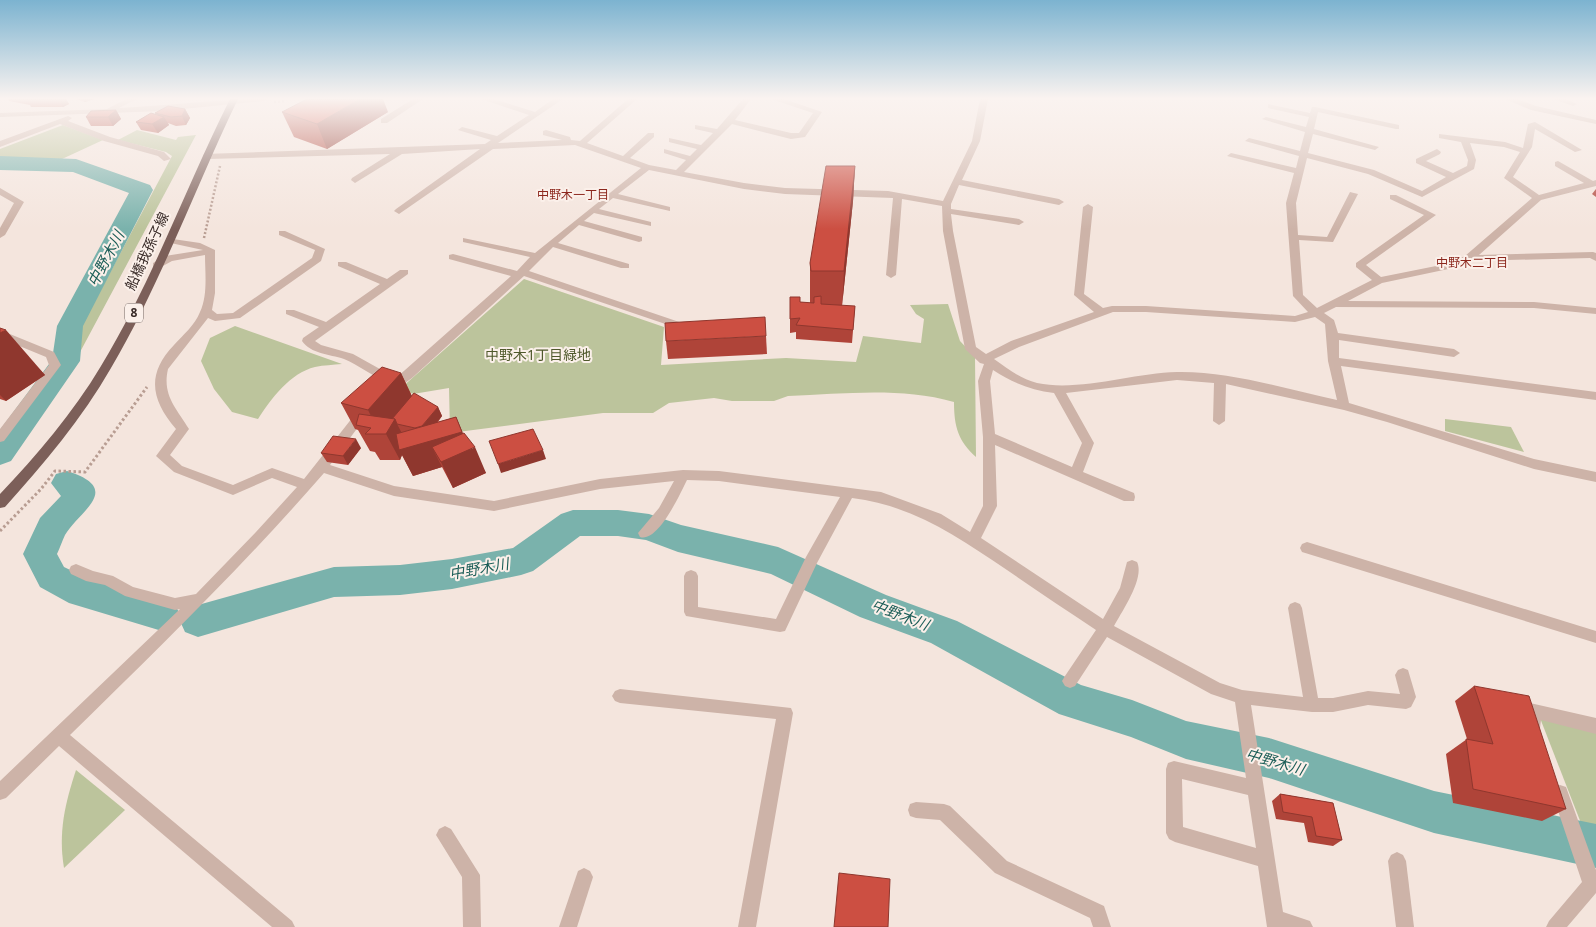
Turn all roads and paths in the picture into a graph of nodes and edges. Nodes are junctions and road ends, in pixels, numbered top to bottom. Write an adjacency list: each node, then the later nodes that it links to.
1 (119, 142): 27 (street)
2 (213, 142): 25 (main road, 船橋我孫子線 / 8)
3 (488, 142): 16 (street)
4 (643, 142): 28 (street)
5 (681, 142): 18 (street)
6 (709, 142): 18 (street)
7 (975, 142): 37 (street)
8 (1255, 142): 24 (street)
9 (1306, 142): 24 (street)
10 (1357, 142): 17 (street)
11 (1465, 142): 35 (street)
12 (1483, 142): 22 (street)
13 (1527, 142): 22 (street)
14 (1564, 142): 19 (street)
15 (578, 143): 16 (street); 28 (street)
16 (492, 144): 20 (street); 50 (street)
17 (1375, 147)
18 (703, 148): 29 (street)
19 (1578, 150)
20 (401, 151): 25 (street); 36 (street)
21 (667, 151): 29 (street)
22 (1525, 151): 44 (street)
23 (1437, 152): 35 (street)
24 (1303, 153): 33 (street); 35 (street)
25 (207, 156): 58 (main road, 船橋我孫子線 / 8)
26 (1231, 156): 33 (street)
27 (167, 159)
28 (624, 159): 32 (street)
29 (692, 159): 34 (street)
30 (221, 163): 61 (path)
31 (1558, 164): 38 (street)
32 (647, 167): 34 (street); 41 (street)
33 (1298, 171): 56 (street)
34 (677, 174): 42 (street)
35 (1452, 177)
36 (355, 180)
37 (957, 182): 45 (street); 46 (street)
38 (1594, 183): 44 (street)
39 (0, 191): 55 (street)
40 (1353, 194): 56 (street)
41 (610, 195): 48 (street); 49 (street)
42 (898, 196): 46 (street); 72 (street)
43 (1393, 197): 73 (street)
44 (1538, 198): 65 (street)
45 (1060, 202)
46 (947, 207): 52 (street); 87 (street)
47 (1088, 207): 79 (street)
48 (667, 209)
49 (592, 210): 51 (street); 53 (street)
50 (399, 211)
51 (577, 222): 57 (street); 60 (street)
52 (1019, 222)
53 (648, 224)
54 (282, 233): 76 (street)
55 (0, 235)
56 (1293, 237): 80 (street)
57 (639, 239)
58 (169, 240): 61 (street); 68 (main road, 船橋我孫子線 / 8)
59 (466, 240): 62 (street)
60 (552, 244): 62 (street); 69 (street)
61 (204, 246): 64 (street)
62 (537, 256): 71 (street)
63 (453, 257): 71 (street)
64 (210, 258): 68 (street); 76 (street)
65 (1469, 258): 66 (street); 73 (street)
66 (1596, 258)
67 (342, 264): 74 (street)
68 (157, 265): 104 (main road, 船橋我孫子線 / 8)
69 (625, 266)
70 (404, 272): 74 (street)
71 (521, 274): 82 (street); 90 (street)
72 (892, 274)
73 (1379, 281): 75 (street)
74 (387, 283): 81 (street)
75 (1335, 304): 77 (street); 80 (street)
76 (207, 311): 88 (street)
77 (1596, 311)
78 (290, 312): 81 (street)
79 (1101, 312): 80 (street); 87 (street)
80 (1316, 313): 84 (street)
81 (326, 326): 90 (street)
82 (696, 331)
83 (0, 334): 96 (street)
84 (1333, 336): 85 (street); 86 (street)
85 (1454, 353)
86 (1334, 361): 92 (street); 93 (street)
87 (987, 362): 91 (street); 95 (street)
88 (161, 375): 101 (street); 106 (path)
89 (1220, 379): 91 (street); 93 (street); 94 (street)
90 (396, 383): 97 (street)
91 (1058, 390): 98 (street)
92 (1596, 396)
93 (1344, 406): 100 (street)
94 (1219, 420)
95 (989, 437): 98 (street); 107 (street)
96 (0, 438)
97 (322, 467): 99 (street); 101 (street)
98 (1076, 474): 103 (street)
99 (684, 475): 102 (street); 105 (street)
100 (1596, 477)
101 (305, 485): 112 (street)
102 (849, 492): 107 (street); 111 (street)
103 (1130, 497)
104 (0, 503)
105 (650, 528)
106 (0, 531)
107 (974, 540): 114 (street)
108 (1307, 548): 115 (street)
109 (1132, 566): 114 (street)
110 (76, 570): 112 (street)
111 (691, 576)
112 (200, 599): 122 (street)
113 (1295, 608): 120 (street)
114 (1105, 628): 117 (street); 119 (street)
115 (1596, 637)
116 (1403, 675): 120 (street)
117 (1070, 681)
118 (620, 696): 137 (street)
119 (1242, 697): 120 (street); 124 (street)
120 (1312, 704)
121 (1596, 726): 123 (street)
122 (59, 736): 126 (street); 134 (street)
123 (1539, 737)
124 (1254, 780): 129 (street); 129 (street)
125 (1555, 780): 132 (street)
126 (0, 792)
127 (916, 810): 138 (street)
128 (445, 835): 135 (street)
129 (1266, 860): 133 (street)
130 (1397, 861): 140 (street)
131 (584, 877): 136 (street)
132 (1594, 881): 141 (street)
133 (1275, 923): 139 (street)
134 (286, 927)
135 (472, 927)
136 (568, 927)
137 (747, 927)
138 (1102, 927)
139 (1304, 927)
140 (1405, 927)
141 (1555, 927)

